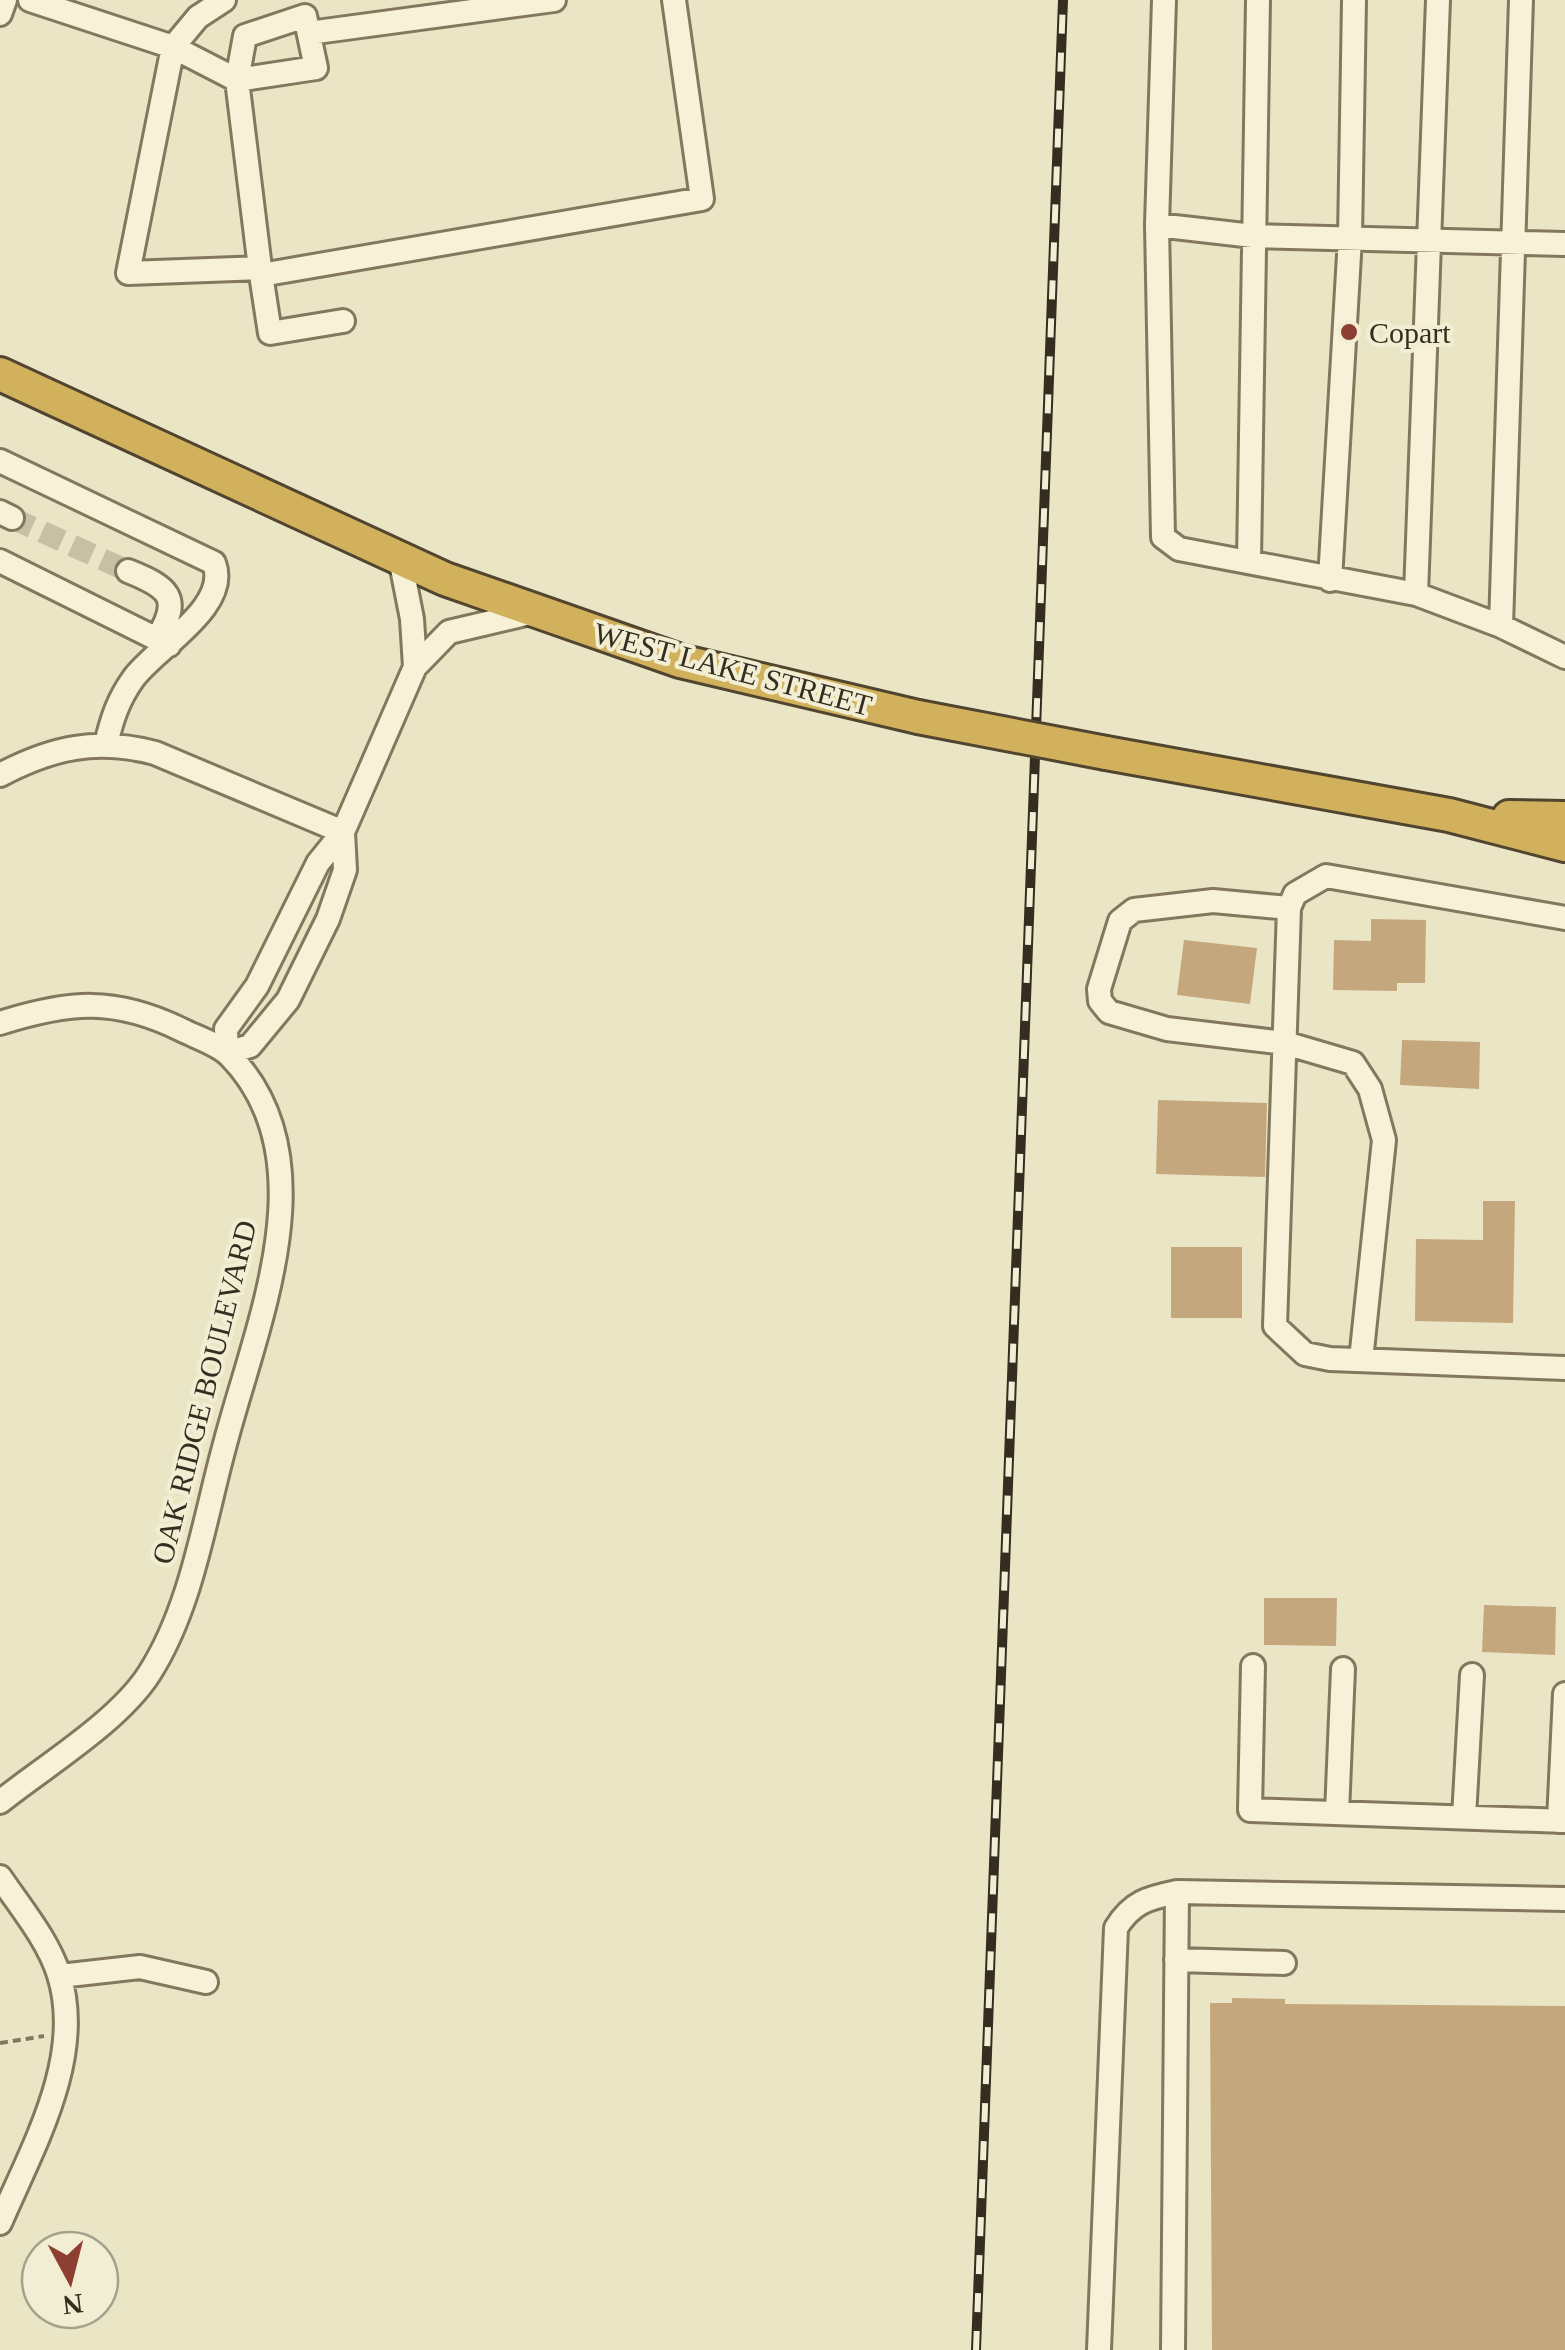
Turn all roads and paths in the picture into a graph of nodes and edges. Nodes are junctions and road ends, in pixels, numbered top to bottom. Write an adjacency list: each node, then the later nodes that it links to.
1 (5, 0): 11 (street)
2 (30, 0): 13 (street)
3 (224, 0): 13 (street)
4 (554, 0): 12 (street)
5 (674, 0): 21 (street)
6 (1164, 0): 15 (street)
7 (1258, 0): 16 (street)
8 (1354, 0): 17 (street)
9 (1438, 0): 18 (street)
10 (1521, 0): 20 (street)
11 (0, 14)
12 (309, 33): 14 (street); 14 (street)
13 (173, 47): 14 (street); 21 (street)
14 (237, 80): 21 (street)
15 (1157, 225): 16 (street); 27 (street)
16 (1253, 236): 17 (street); 27 (street)
17 (1350, 238): 18 (street); 29 (street)
18 (1432, 243): 20 (street); 30 (street)
19 (1565, 244): 20 (street)
20 (1515, 245): 32 (street)
21 (260, 271): 22 (street)
22 (343, 321)
23 (0, 374): 25 (highway, WEST LAKE STREET)
24 (0, 460): 33 (street)
25 (400, 558): 31 (highway, WEST LAKE STREET); 35 (street)
26 (0, 561): 33 (street)
27 (1249, 561): 29 (street)
28 (128, 570): 33 (street)
29 (1330, 580): 30 (street)
30 (1416, 594): 32 (street)
31 (534, 612): 35 (street); 38 (highway, WEST LAKE STREET, bridge)
32 (1501, 626): 34 (street)
33 (164, 641): 36 (street)
34 (1565, 657)
35 (415, 667): 40 (street)
36 (106, 744): 37 (street); 40 (street)
37 (0, 775)
38 (1449, 815): 39 (highway, WEST LAKE STREET); 41 (highway, WEST LAKE STREET)
39 (1565, 818)
40 (344, 832): 46 (street); 46 (street)
41 (1565, 845)
42 (1289, 908): 43 (street); 45 (street); 45 (street)
43 (1565, 918)
44 (0, 1023): 46 (street)
45 (1284, 1044): 47 (street); 47 (street)
46 (227, 1053): 53 (street, OAK RIDGE BOULEVARD)
47 (1361, 1360): 48 (street)
48 (1565, 1368)
49 (1253, 1666): 54 (street)
50 (1343, 1669): 54 (street)
51 (1472, 1675): 55 (street)
52 (1565, 1694): 56 (street)
53 (0, 1802)
54 (1337, 1813): 55 (street)
55 (1464, 1818): 56 (street)
56 (1562, 1821)
57 (0, 1877): 62 (street)
58 (1176, 1892): 59 (street); 60 (street); 67 (street)
59 (1565, 1899)
60 (1176, 1960): 61 (street); 68 (street)
61 (1284, 1963)
62 (60, 1976): 63 (street); 66 (street)
63 (206, 1982)
64 (44, 2036): 65 (path)
65 (0, 2043)
66 (0, 2223)
67 (1099, 2350)
68 (1174, 2350)

